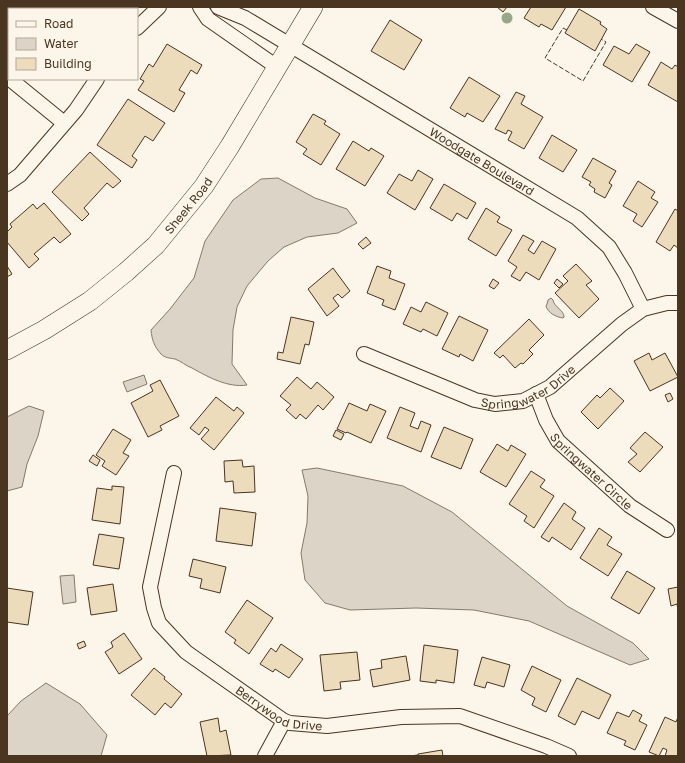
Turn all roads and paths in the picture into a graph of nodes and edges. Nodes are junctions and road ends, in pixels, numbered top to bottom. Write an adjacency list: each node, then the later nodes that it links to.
1 (159, 7): 7 (street)
2 (200, 7): 9 (street)
3 (218, 7): 8 (street, Woodgate Boulevard)
4 (313, 7): 8 (street, Sheek Road)
5 (653, 7): 6 (street)
6 (678, 21)
7 (138, 27)
8 (290, 46): 9 (street, Sheek Road); 15 (street, Woodgate Boulevard)
9 (277, 67): 16 (street, Sheek Road)
10 (11, 80): 12 (street)
11 (96, 80): 12 (street)
12 (64, 124): 13 (street)
13 (7, 184)
14 (678, 303): 15 (street, Springwater Drive)
15 (643, 309): 18 (street, Springwater Drive)
16 (7, 350)
17 (364, 354): 18 (street, Springwater Drive)
18 (536, 394): 20 (street, Springwater Circle)
19 (174, 473): 21 (street, Berrywood Drive)
20 (667, 530)
21 (284, 721): 22 (street); 23 (street, Berrywood Drive)
22 (264, 756)
23 (569, 756)

